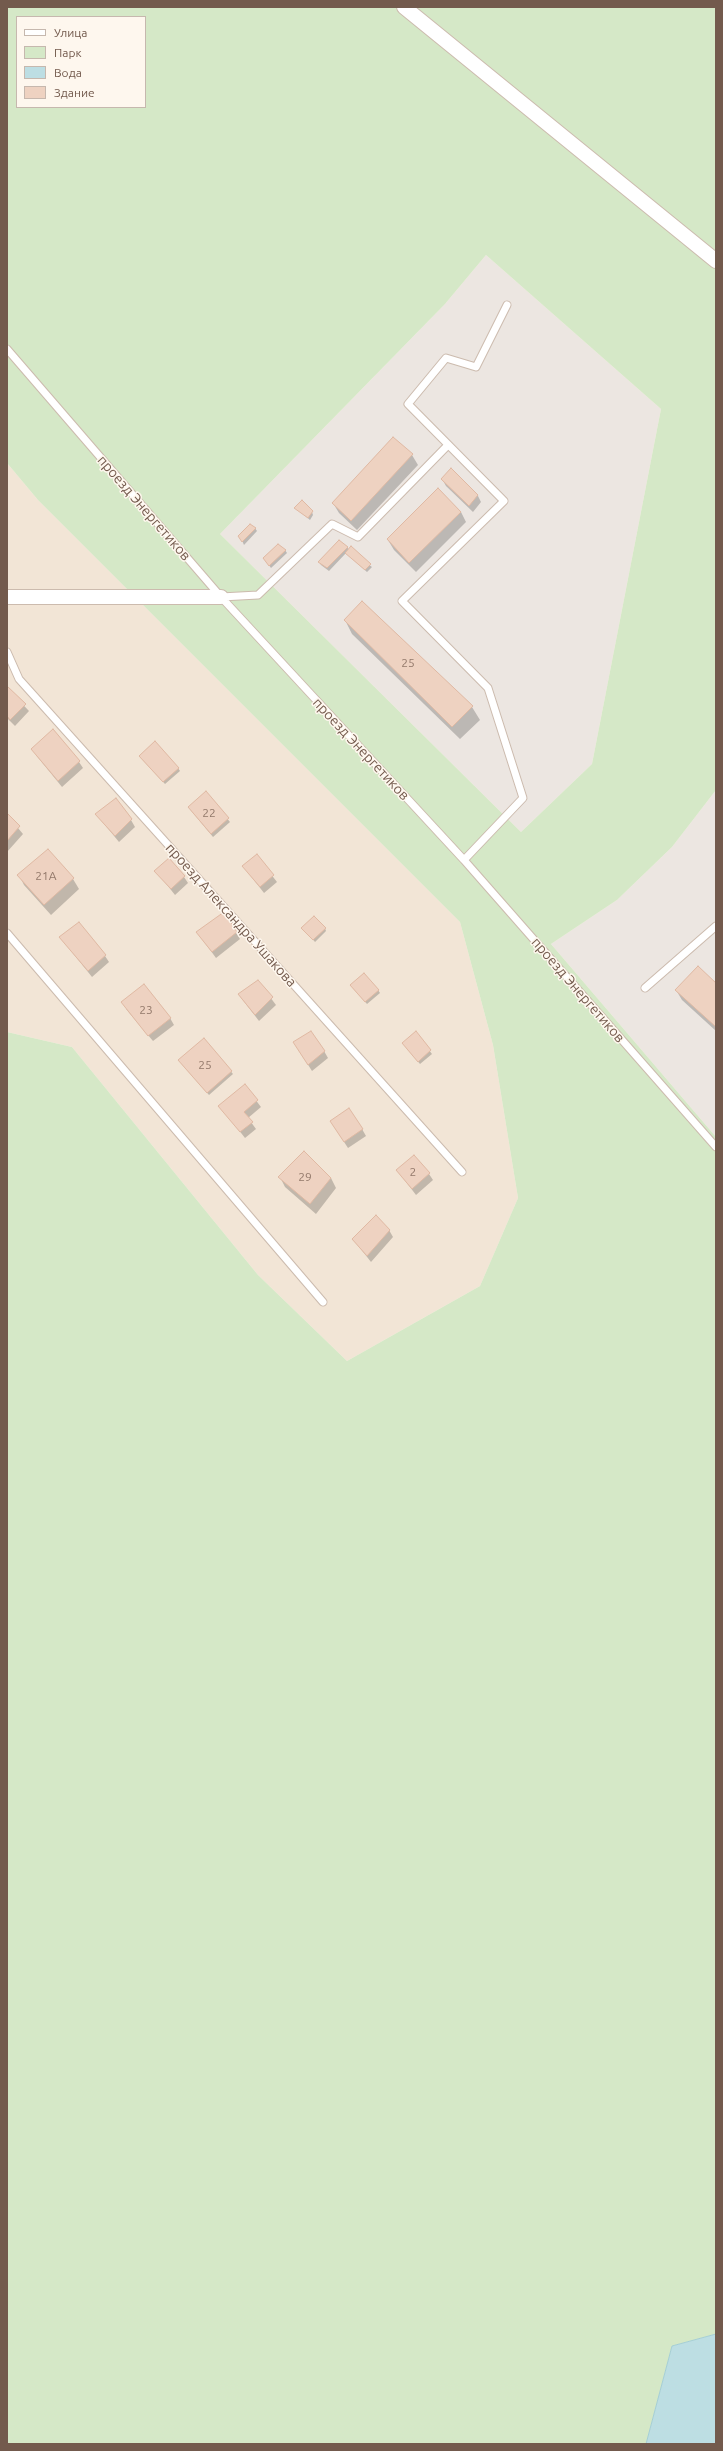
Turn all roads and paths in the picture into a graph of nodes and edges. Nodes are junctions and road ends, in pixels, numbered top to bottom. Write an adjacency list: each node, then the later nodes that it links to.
1 (404, 7): 2 (street)
2 (716, 261)
3 (506, 305): 5 (lane)
4 (7, 349): 7 (lane, проезд Энергетиков)
5 (448, 445): 7 (lane); 9 (lane)
6 (7, 597): 7 (street)
7 (221, 597): 9 (lane, проезд Энергетиков)
8 (7, 652): 14 (lane, проезд Александра Ушакова)
9 (464, 860): 13 (lane, проезд Энергетиков)
10 (716, 926): 12 (lane)
11 (7, 933): 15 (lane)
12 (644, 988)
13 (716, 1147)
14 (462, 1172)
15 (323, 1302)

